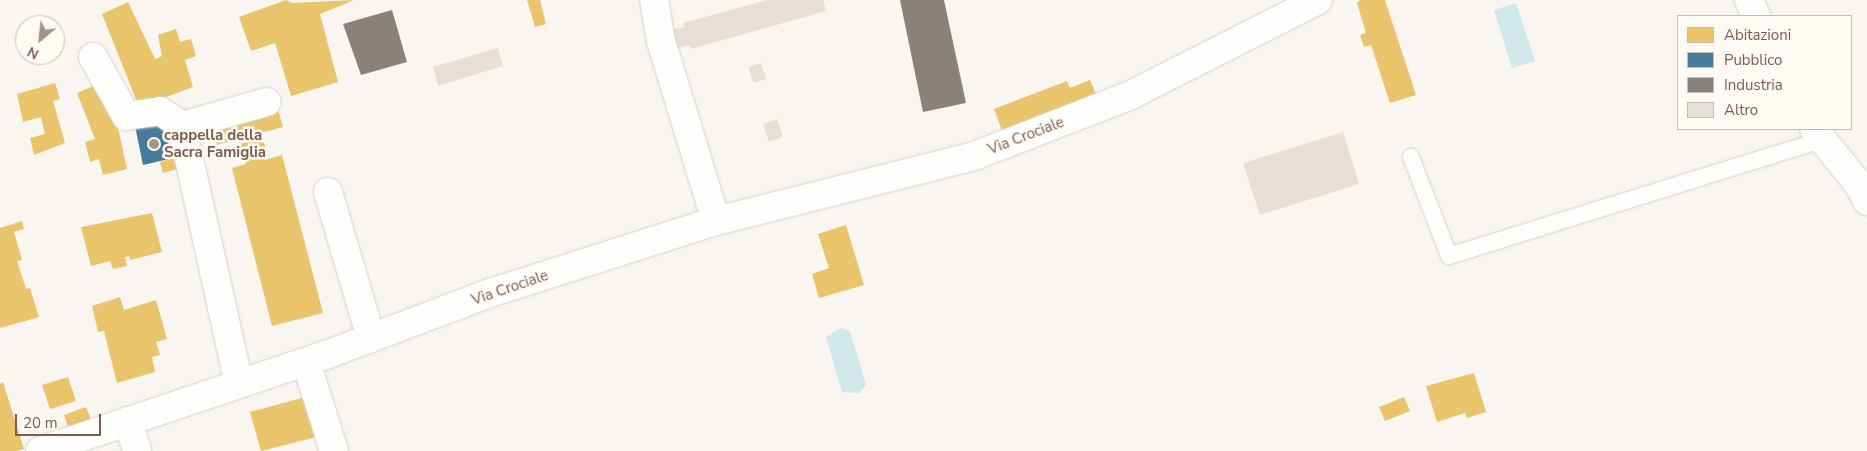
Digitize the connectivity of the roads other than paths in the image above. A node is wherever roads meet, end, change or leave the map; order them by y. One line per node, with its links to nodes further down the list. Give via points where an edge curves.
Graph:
1 (654, 0): 12 (street, via 661,41)
2 (1318, 0): 12 (street, Via Crociale, via 1129,96 974,156)
3 (1749, 0): 4 (street)
4 (1756, 15)
5 (92, 57): 7 (street, via 126,116 160,112)
6 (268, 102): 7 (street)
7 (182, 126): 15 (street)
8 (1818, 134): 9 (lane, via 1450,256); 10 (street)
9 (1411, 158)
10 (1864, 189)
11 (328, 192): 13 (street)
12 (716, 221): 13 (street, Via Crociale, via 490,293)
13 (371, 338): 14 (street, Via Crociale)
14 (306, 362): 15 (street, Via Crociale); 19 (street)
15 (240, 384): 16 (street, Via Crociale)
16 (128, 421): 17 (street, Via Crociale); 18 (street)
17 (40, 451)
18 (137, 451)
19 (334, 451)

